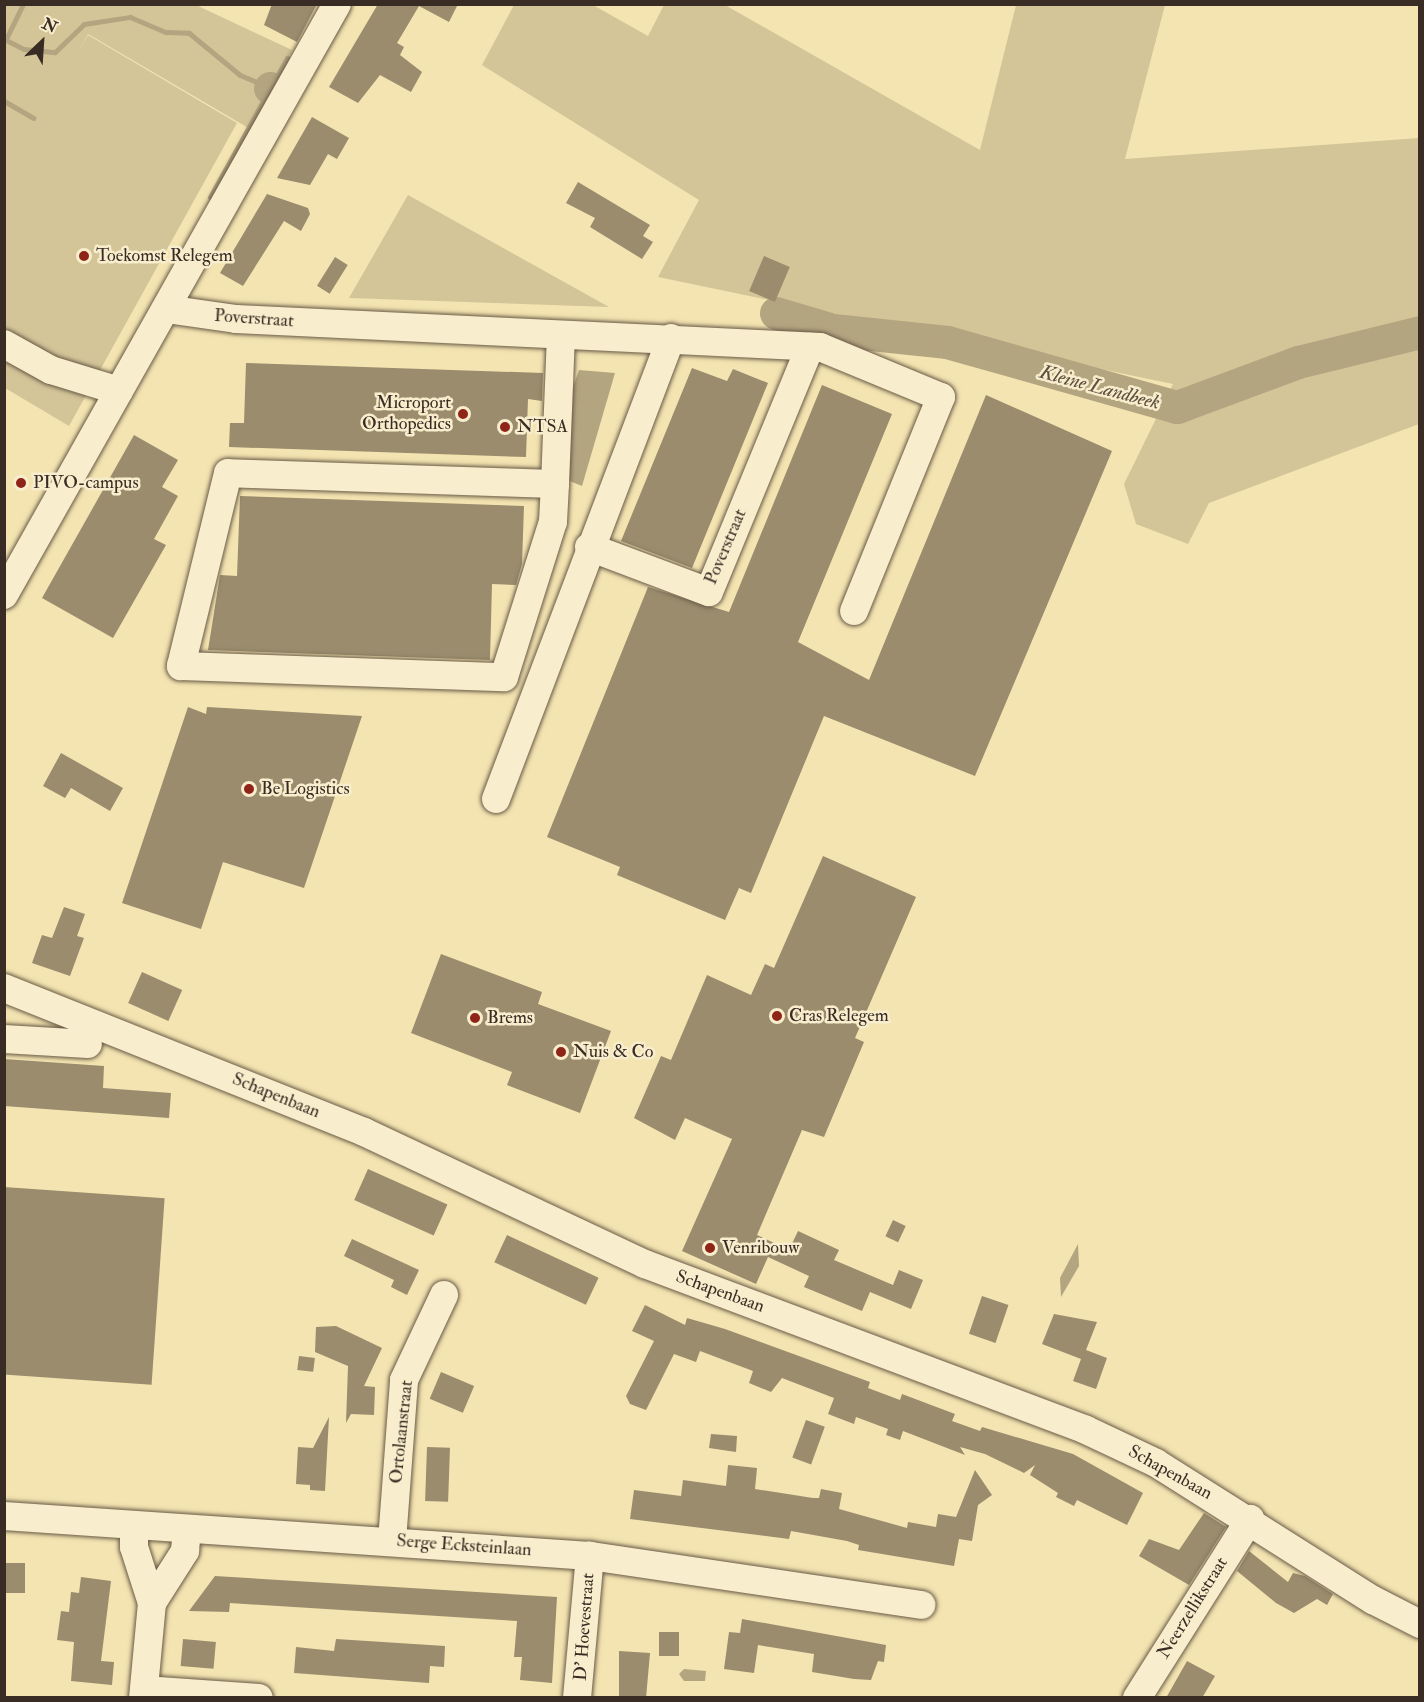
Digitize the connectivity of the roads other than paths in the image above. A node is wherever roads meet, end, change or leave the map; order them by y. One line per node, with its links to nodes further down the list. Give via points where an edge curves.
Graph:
1 (337, 4): 2 (street)
2 (166, 309): 3 (street, Poverstraat, via 236,319); 7 (street)
3 (561, 335): 4 (street, Poverstraat); 8 (street)
4 (670, 338): 6 (street, Poverstraat); 9 (street)
5 (4, 344): 7 (street, via 60,374)
6 (810, 347): 9 (street, Poverstraat, via 709,592); 11 (street, Poverstraat, via 941,398)
7 (119, 391): 10 (street)
8 (555, 484): 8 (street, via 228,473 181,666 504,676 553,522)
9 (589, 546): 12 (street)
10 (4, 596)
11 (855, 611)
12 (496, 799)
13 (4, 988): 18 (street, Schapenbaan, via 364,1132 645,1264 1086,1430 1156,1463)
14 (4, 1039): 15 (street)
15 (88, 1044)
16 (444, 1295): 21 (street, Ortolaanstraat, via 404,1380)
17 (4, 1516): 19 (street, Serge Ecksteinlaan)
18 (1250, 1519): 25 (street, Schapenbaan, via 1373,1600); 29 (street, Neerzellikstraat)
19 (134, 1525): 20 (street, Serge Ecksteinlaan); 23 (street, via 134,1547)
20 (187, 1529): 21 (street, Serge Ecksteinlaan); 23 (street, via 185,1551)
21 (392, 1541): 22 (street, Serge Ecksteinlaan)
22 (590, 1556): 24 (street, Serge Ecksteinlaan); 28 (street, D' Hoevestraat)
23 (152, 1603): 26 (street)
24 (921, 1605)
25 (1419, 1624)
26 (144, 1694): 27 (street)
27 (259, 1698)
28 (577, 1698)
29 (1137, 1698)

